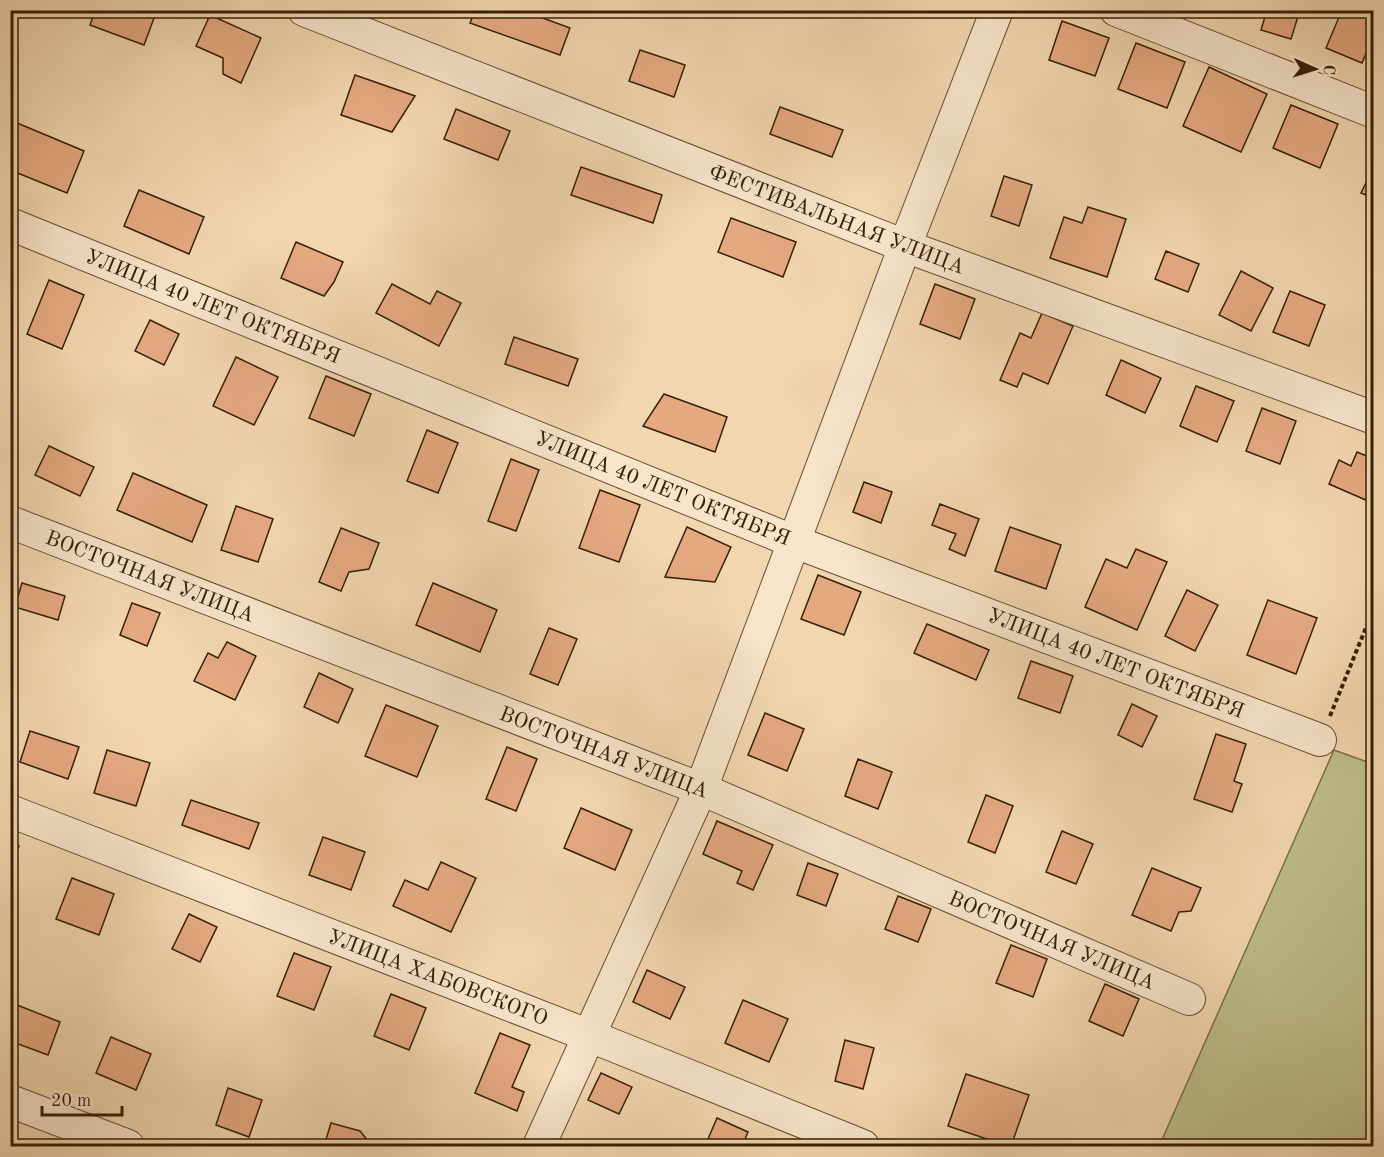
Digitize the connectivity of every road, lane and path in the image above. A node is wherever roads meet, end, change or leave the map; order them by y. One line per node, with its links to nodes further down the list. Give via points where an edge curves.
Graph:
1 (304, 10): 6 (street, ФЕСТИВАЛЬНАЯ УЛИЦА)
2 (997, 10): 6 (street)
3 (1116, 10): 4 (street)
4 (1374, 112)
5 (10, 224): 9 (street, УЛИЦА 40 ЛЕТ ОКТЯБРЯ)
6 (905, 246): 7 (street, ФЕСТИВАЛЬНАЯ УЛИЦА); 9 (street)
7 (1374, 418)
8 (10, 522): 12 (street, ВОСТОЧНАЯ УЛИЦА)
9 (795, 542): 11 (street, УЛИЦА 40 ЛЕТ ОКТЯБРЯ); 12 (street)
10 (1374, 608): 11 (path)
11 (1320, 740)
12 (701, 789): 14 (street, ВОСТОЧНАЯ УЛИЦА); 15 (street)
13 (10, 811): 15 (street, УЛИЦА ХАБОВСКОГО)
14 (1189, 999)
15 (590, 1036): 18 (street); 19 (street, УЛИЦА ХАБОВСКОГО)
16 (10, 1101): 17 (street)
17 (128, 1146)
18 (539, 1146)
19 (863, 1146)

